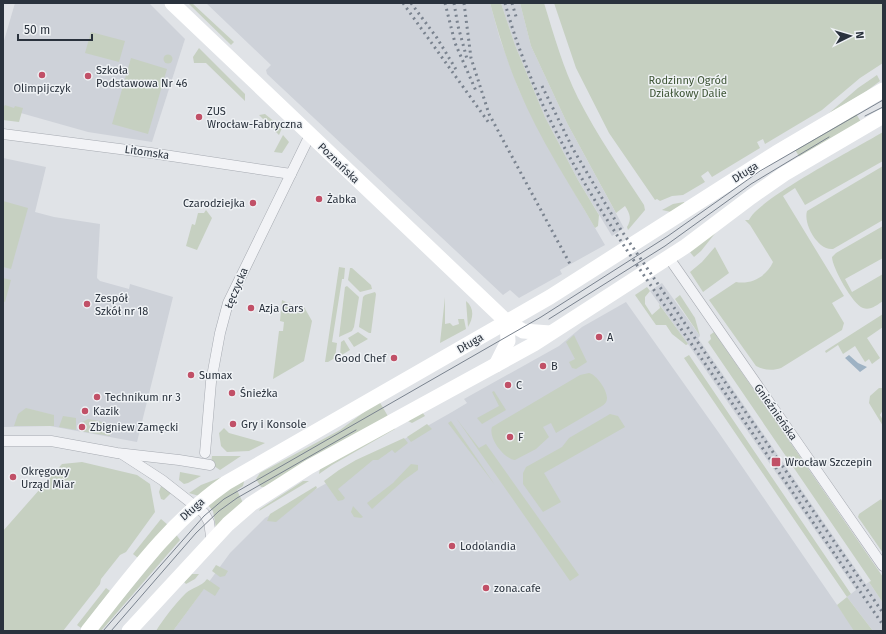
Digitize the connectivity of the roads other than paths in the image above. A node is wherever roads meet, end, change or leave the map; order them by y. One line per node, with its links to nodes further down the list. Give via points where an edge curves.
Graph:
1 (172, 3): 5 (street, Poznańska)
2 (883, 90): 8 (street, Długa, via 781,150)
3 (883, 116): 7 (street, Długa, via 768,184)
4 (3, 134): 6 (street, Litomska)
5 (310, 135): 6 (street, Łęczycka); 8 (street, Poznańska)
6 (291, 174): 12 (street, Łęczycka, via 228,303 211,382)
7 (669, 258): 9 (street, Długa); 17 (street, Gnieźnieńska)
8 (507, 322): 9 (street, Poznańska, via 523,331); 10 (street, via 508,341); 15 (street, Długa, via 226,483)
9 (550, 334): 10 (street, Długa)
10 (496, 365): 16 (street, Długa, via 309,467 251,504)
11 (3, 441): 13 (street, via 51,441)
12 (205, 453)
13 (122, 454): 14 (street); 15 (street)
14 (210, 465)
15 (196, 506): 16 (street, via 209,522); 18 (street, Długa, via 159,543)
16 (212, 543): 19 (street, Długa)
17 (883, 566)
18 (88, 631)
19 (129, 631)

